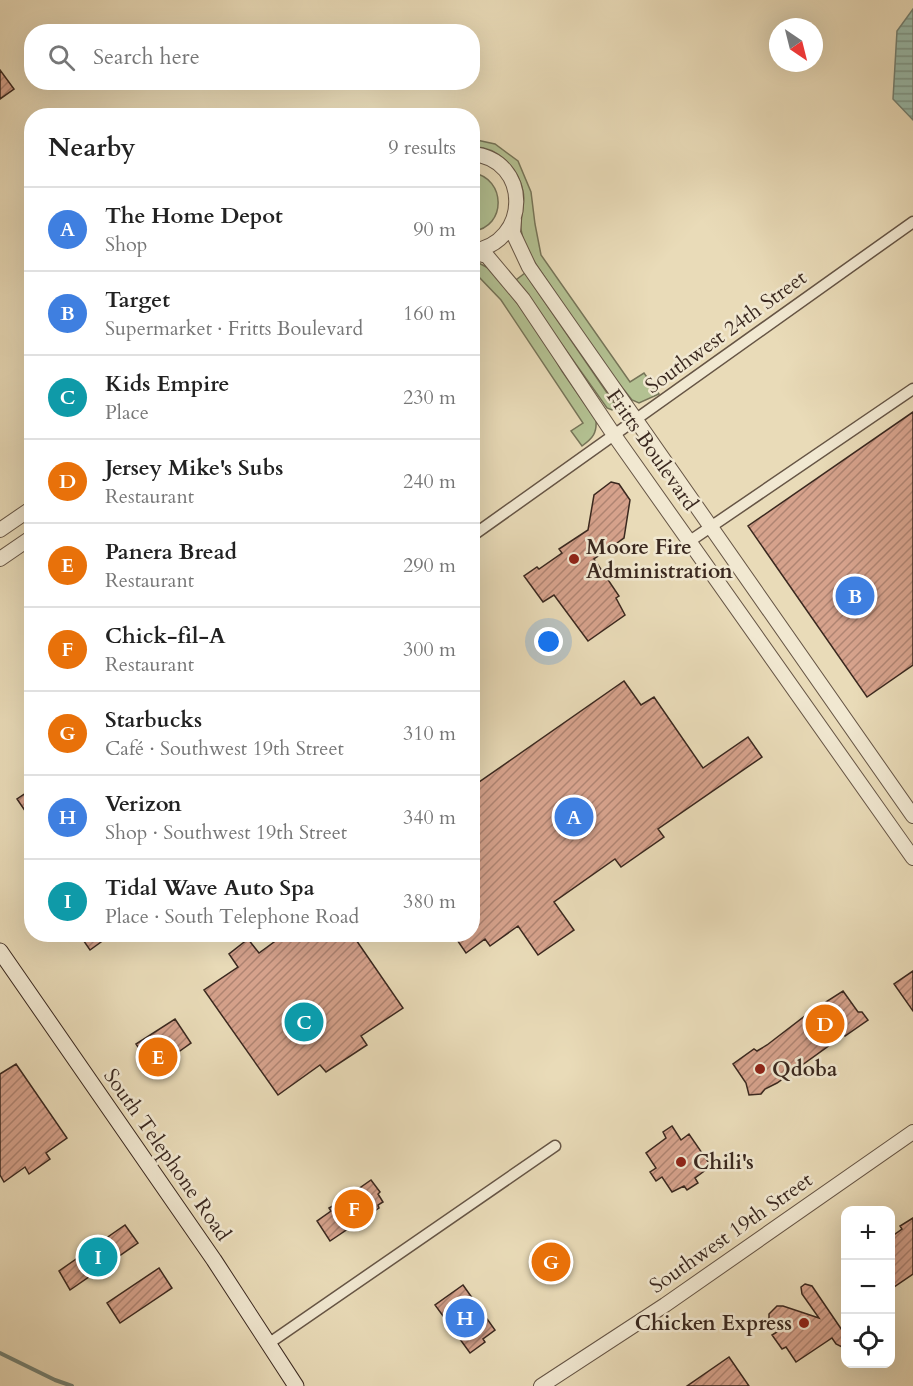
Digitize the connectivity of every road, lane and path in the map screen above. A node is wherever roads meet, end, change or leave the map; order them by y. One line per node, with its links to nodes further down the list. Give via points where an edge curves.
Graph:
1 (480, 154): 2 (street, Fritts Boulevard, via 495,161 515,188)
2 (514, 220): 4 (street, via 505,235); 7 (street, Fritts Boulevard, via 513,233 529,267)
3 (913, 222): 7 (street, Southwest 24th Street)
4 (480, 249)
5 (480, 254): 8 (street, Fritts Boulevard, via 487,256 523,299)
6 (913, 389): 10 (street)
7 (635, 420): 8 (street, Southwest 24th Street); 10 (street, Fritts Boulevard)
8 (614, 435): 12 (street, Southwest 24th Street); 13 (street, Fritts Boulevard)
9 (24, 514): 11 (street)
10 (711, 528): 13 (street); 16 (street, Fritts Boulevard)
11 (0, 530)
12 (480, 531)
13 (690, 541): 17 (street, Fritts Boulevard)
14 (24, 542): 15 (street)
15 (0, 559)
16 (913, 816)
17 (913, 858)
18 (0, 951): 21 (main road, South Telephone Road)
19 (913, 1132): 23 (street, Southwest 19th Street, via 671,1301)
20 (555, 1146): 21 (street)
21 (268, 1344): 22 (main road, South Telephone Road)
22 (296, 1386)
23 (541, 1386)

